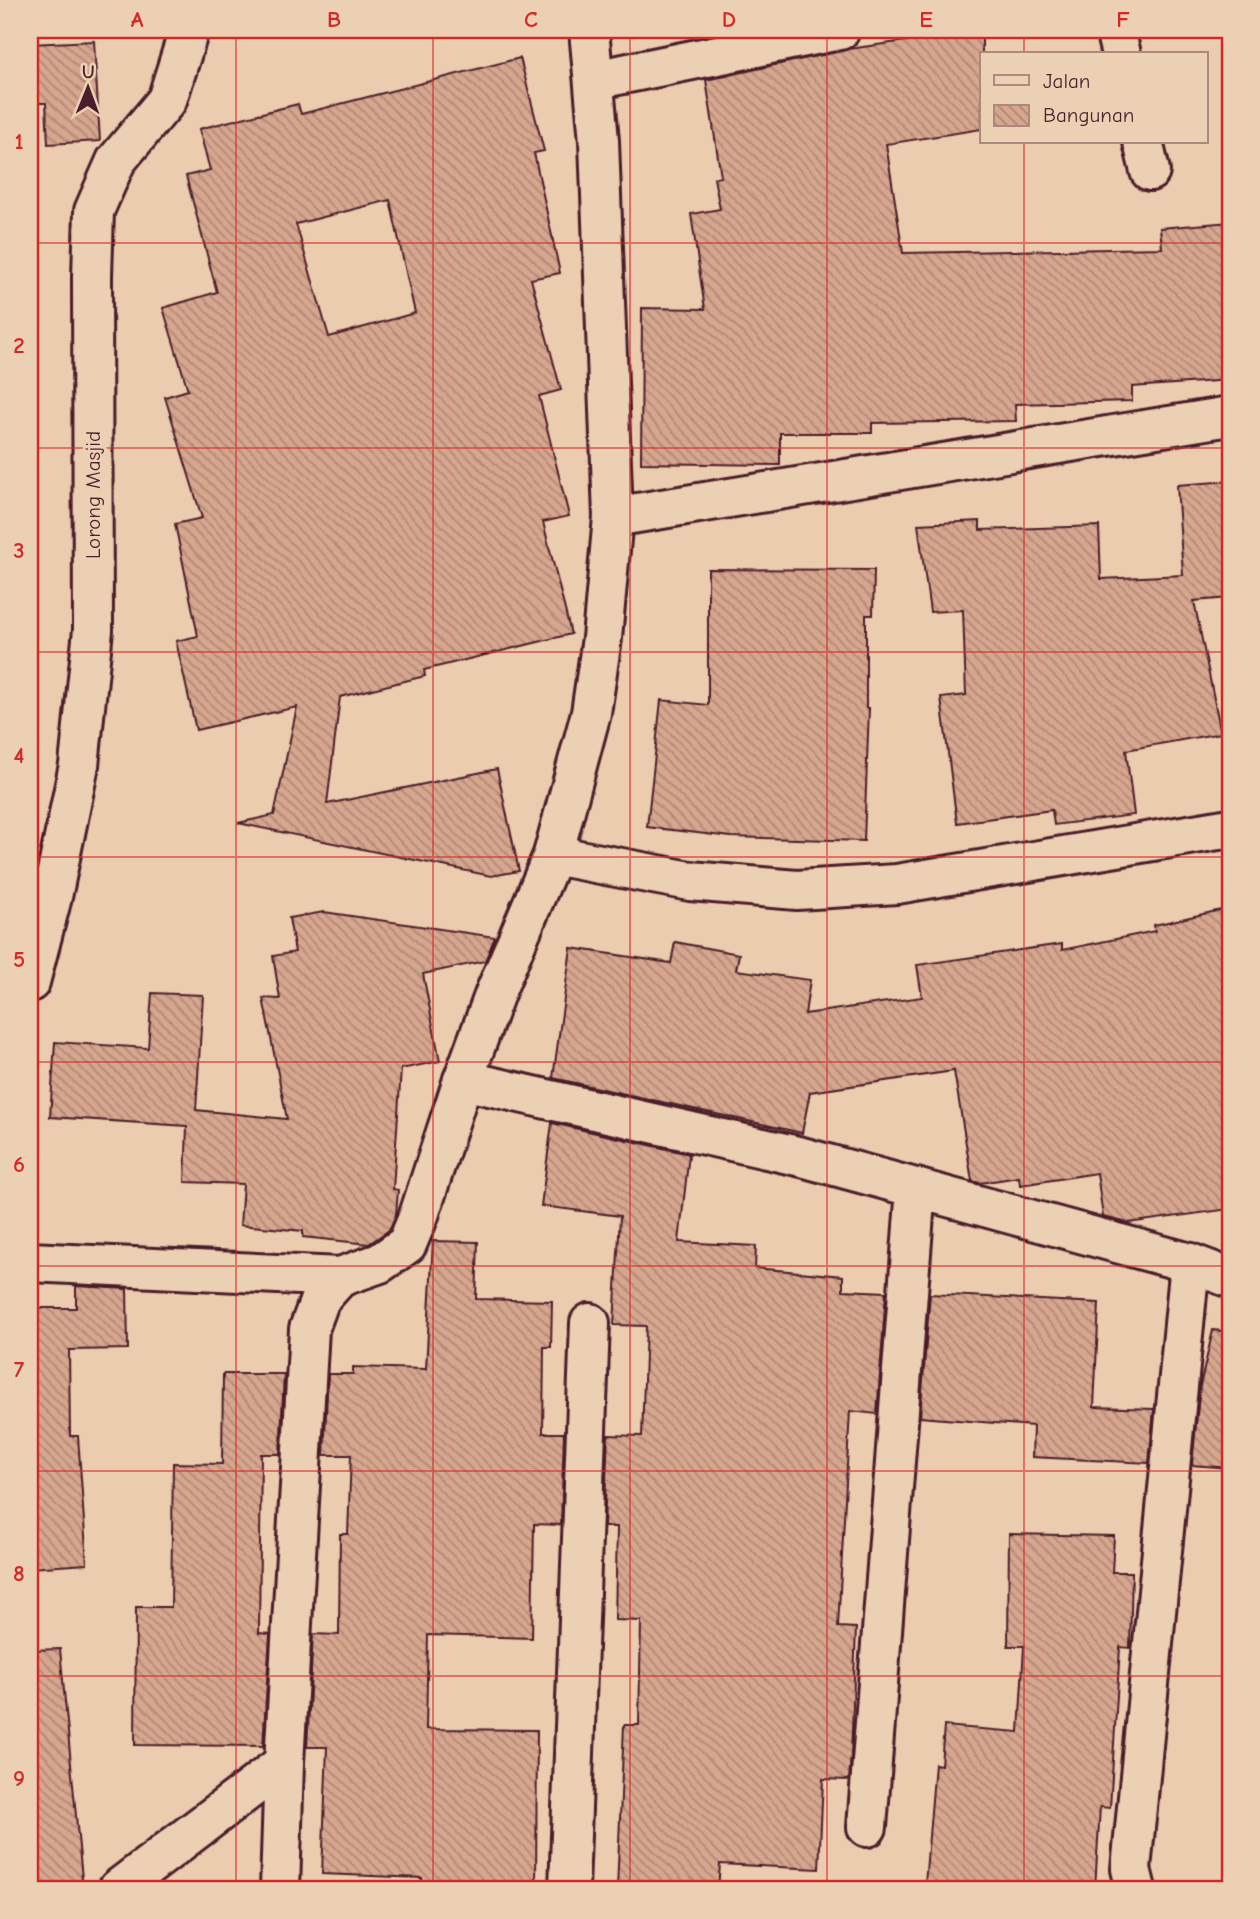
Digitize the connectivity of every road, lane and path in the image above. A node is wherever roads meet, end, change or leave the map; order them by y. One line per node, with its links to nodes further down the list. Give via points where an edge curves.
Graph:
1 (189, 30): 11 (street, Lorong Masjid, via 167,100 116,161 94,211 93,630 79,765)
2 (589, 30): 6 (street)
3 (840, 30): 6 (street)
4 (1115, 30): 5 (street)
5 (1120, 52)
6 (594, 80): 8 (street)
7 (1230, 415): 8 (street)
8 (613, 517): 10 (street, via 591,713)
9 (1230, 828): 10 (street, via 897,884 797,890 690,881)
10 (553, 855): 12 (street)
11 (30, 982)
12 (463, 1080): 13 (street, via 802,1157); 16 (street, via 407,1244 380,1263)
13 (916, 1188): 15 (street); 20 (street)
14 (30, 1262): 16 (street)
15 (1190, 1263): 17 (street); 24 (street, via 1131,1869)
16 (340, 1277): 19 (street, via 320,1299 309,1329)
17 (1230, 1278)
18 (590, 1323): 23 (street)
19 (284, 1763): 21 (street); 22 (street)
20 (867, 1827)
21 (118, 1889)
22 (280, 1889)
23 (569, 1889)
24 (1136, 1889)

